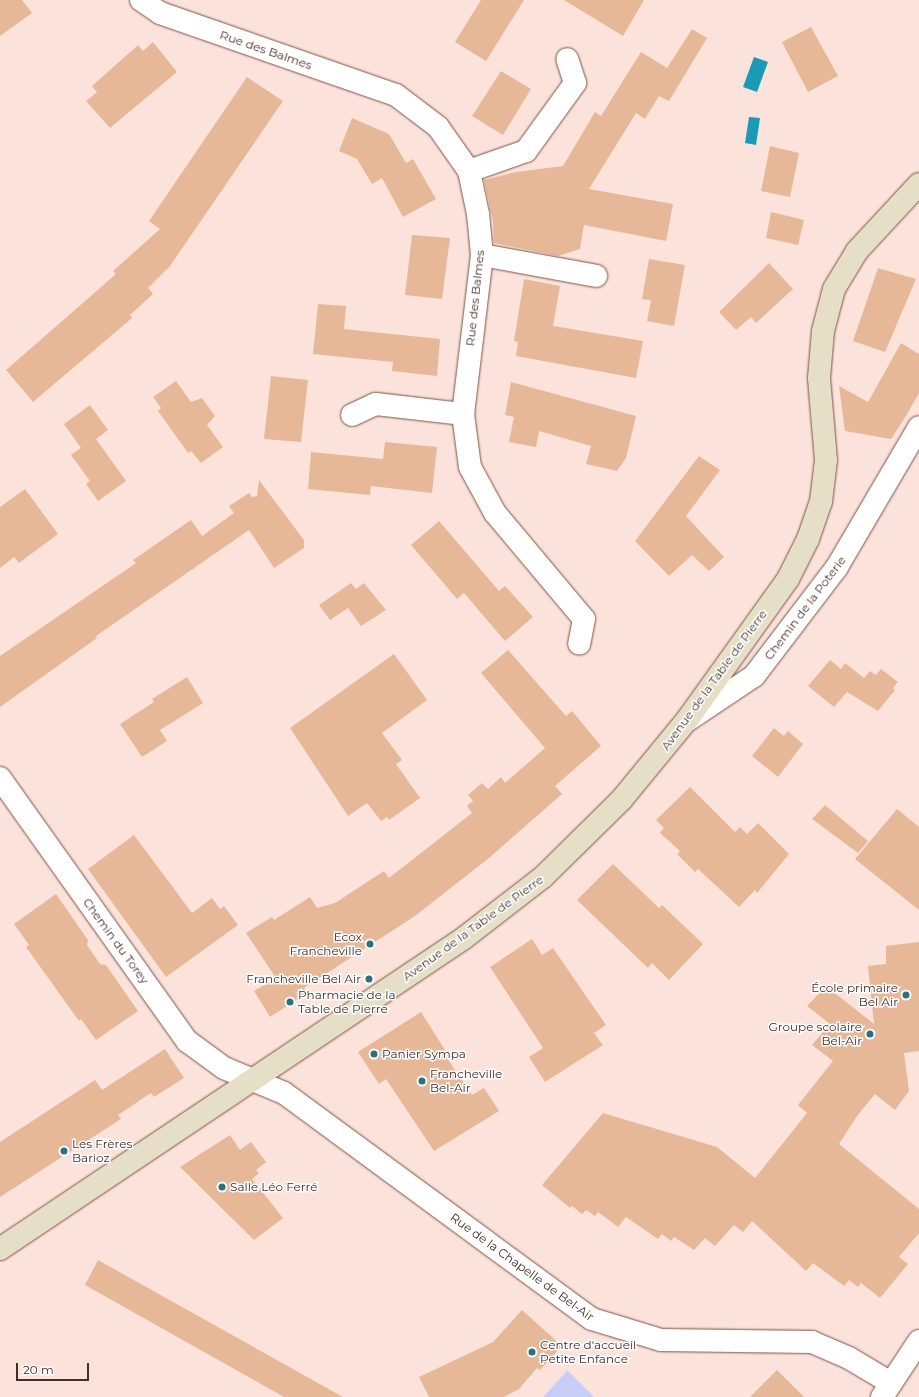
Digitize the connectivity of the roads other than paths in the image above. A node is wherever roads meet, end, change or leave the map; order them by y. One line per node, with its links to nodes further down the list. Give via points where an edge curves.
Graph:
1 (141, 0): 3 (street, Rue des Balmes, via 160,13 396,95 438,127)
2 (567, 59): 3 (street, via 575,83 526,151)
3 (469, 171): 5 (street, Rue des Balmes, via 478,214)
4 (919, 184): 11 (main road, Avenue de la Table de Pierre, via 857,251 834,289 823,331 819,378 826,460 821,502 808,539 788,579)
5 (482, 255): 6 (street); 7 (street, Rue des Balmes)
6 (596, 276)
7 (463, 414): 8 (street, via 376,404); 10 (street, Rue des Balmes, via 470,467 495,512 584,619)
8 (352, 415)
9 (919, 427): 11 (street, Chemin de la Poterie, via 837,567 754,676)
10 (579, 644)
11 (687, 720): 13 (main road, Avenue de la Table de Pierre, via 622,799 544,877 464,938)
12 (1, 781): 13 (street, Chemin du Torey, via 187,1041 224,1068)
13 (253, 1081): 14 (main road, Avenue de la Table de Pierre); 16 (street, Rue de la Chapelle de Bel-Air, via 284,1093 592,1319 661,1340 812,1342 849,1358)
14 (0, 1249)
15 (919, 1341): 16 (street)
16 (887, 1390)

